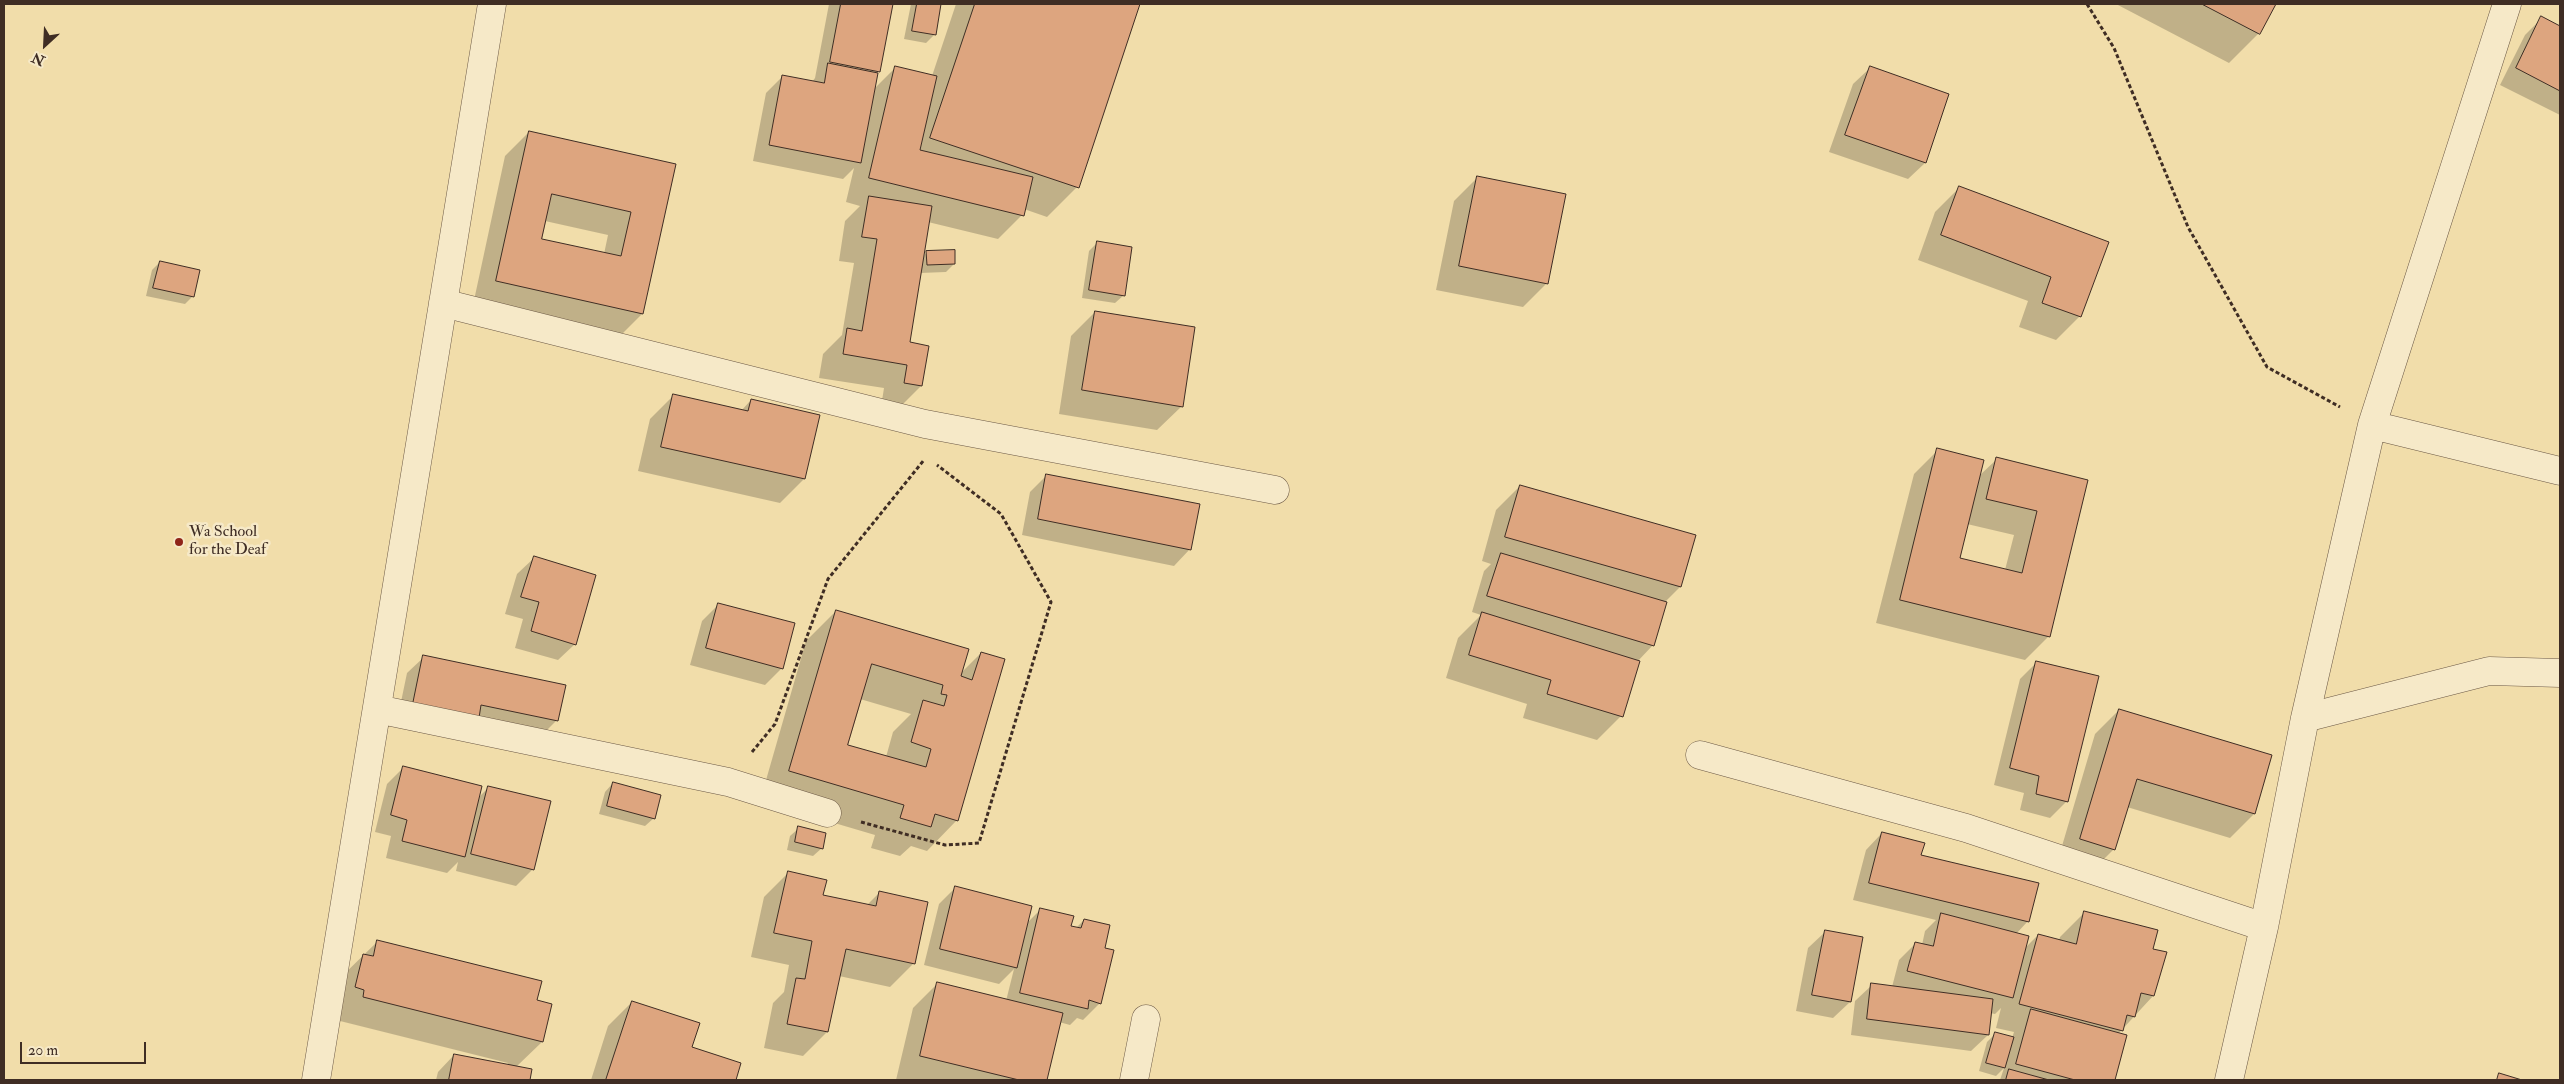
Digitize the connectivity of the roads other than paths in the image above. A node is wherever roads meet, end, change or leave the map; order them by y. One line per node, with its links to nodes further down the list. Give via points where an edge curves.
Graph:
1 (492, 4): 3 (street)
2 (2507, 4): 4 (street)
3 (443, 303): 6 (street, via 925,424); 8 (street)
4 (2372, 425): 5 (street); 9 (street)
5 (2560, 471)
6 (1275, 490)
7 (2560, 673): 9 (street, via 2489,671)
8 (377, 709): 11 (street, via 728,782); 14 (street)
9 (2305, 718): 12 (street)
10 (1700, 755): 12 (street, via 1966,828)
11 (827, 813)
12 (2264, 927): 16 (street)
13 (1146, 1019): 15 (street)
14 (316, 1080)
15 (1134, 1080)
16 (2229, 1080)

